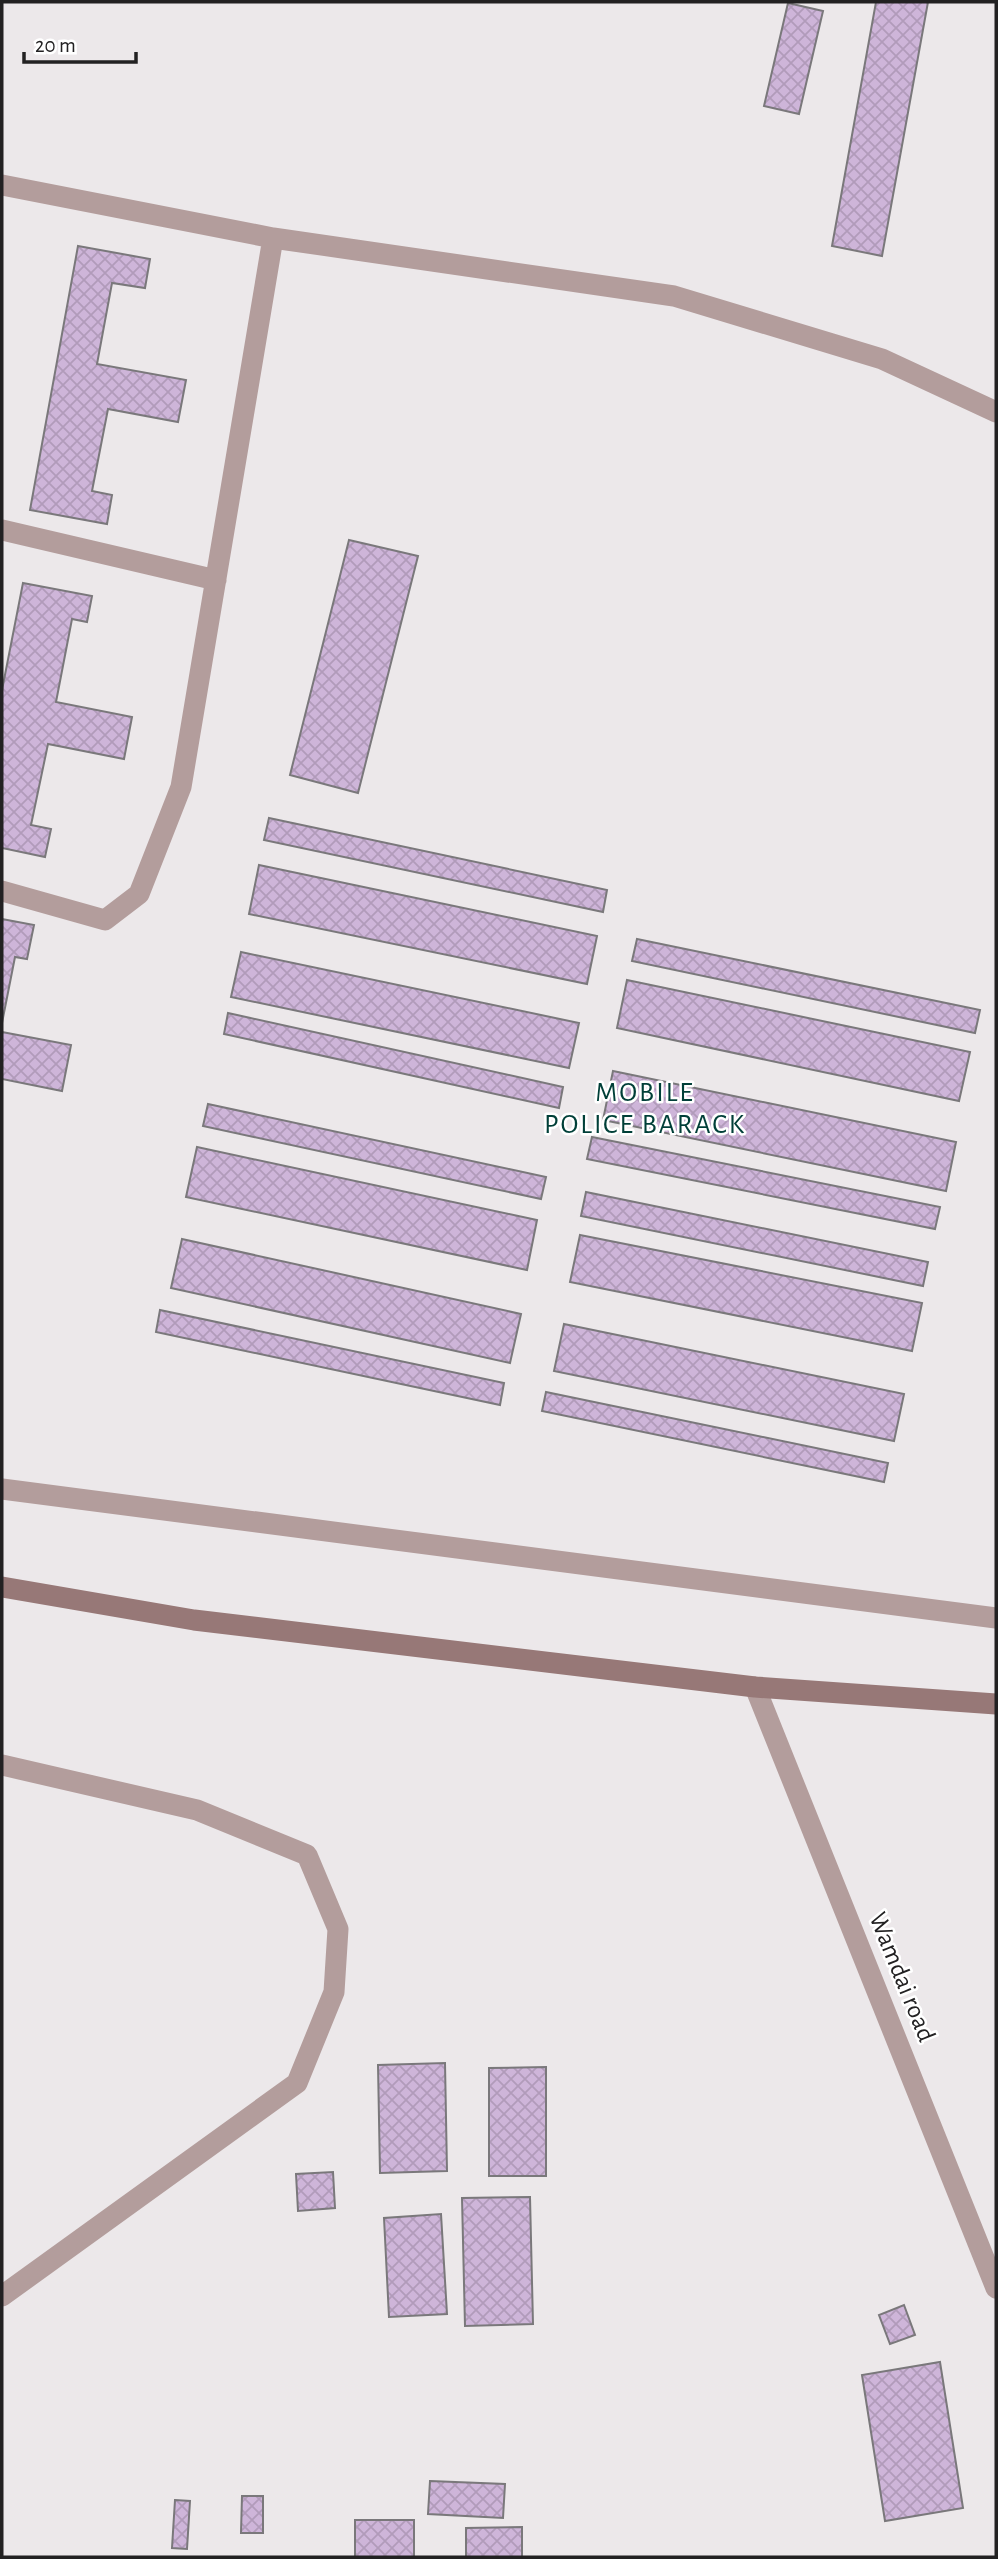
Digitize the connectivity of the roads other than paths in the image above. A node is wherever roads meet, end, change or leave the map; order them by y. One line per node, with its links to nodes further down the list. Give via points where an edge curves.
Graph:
1 (2, 185): 2 (street)
2 (273, 237): 3 (street, via 674,296 882,359); 5 (street)
3 (996, 412)
4 (2, 530): 5 (street)
5 (216, 580): 6 (street, via 181,787 139,894 105,920)
6 (2, 891)
7 (2, 1489): 9 (street)
8 (2, 1587): 10 (street, via 194,1620)
9 (996, 1618)
10 (755, 1687): 11 (street); 13 (street, Wamdai road)
11 (996, 1704)
12 (2, 1765): 14 (street, via 197,1810 307,1855 338,1929 334,1992 297,2082)
13 (996, 2288)
14 (2, 2296)

